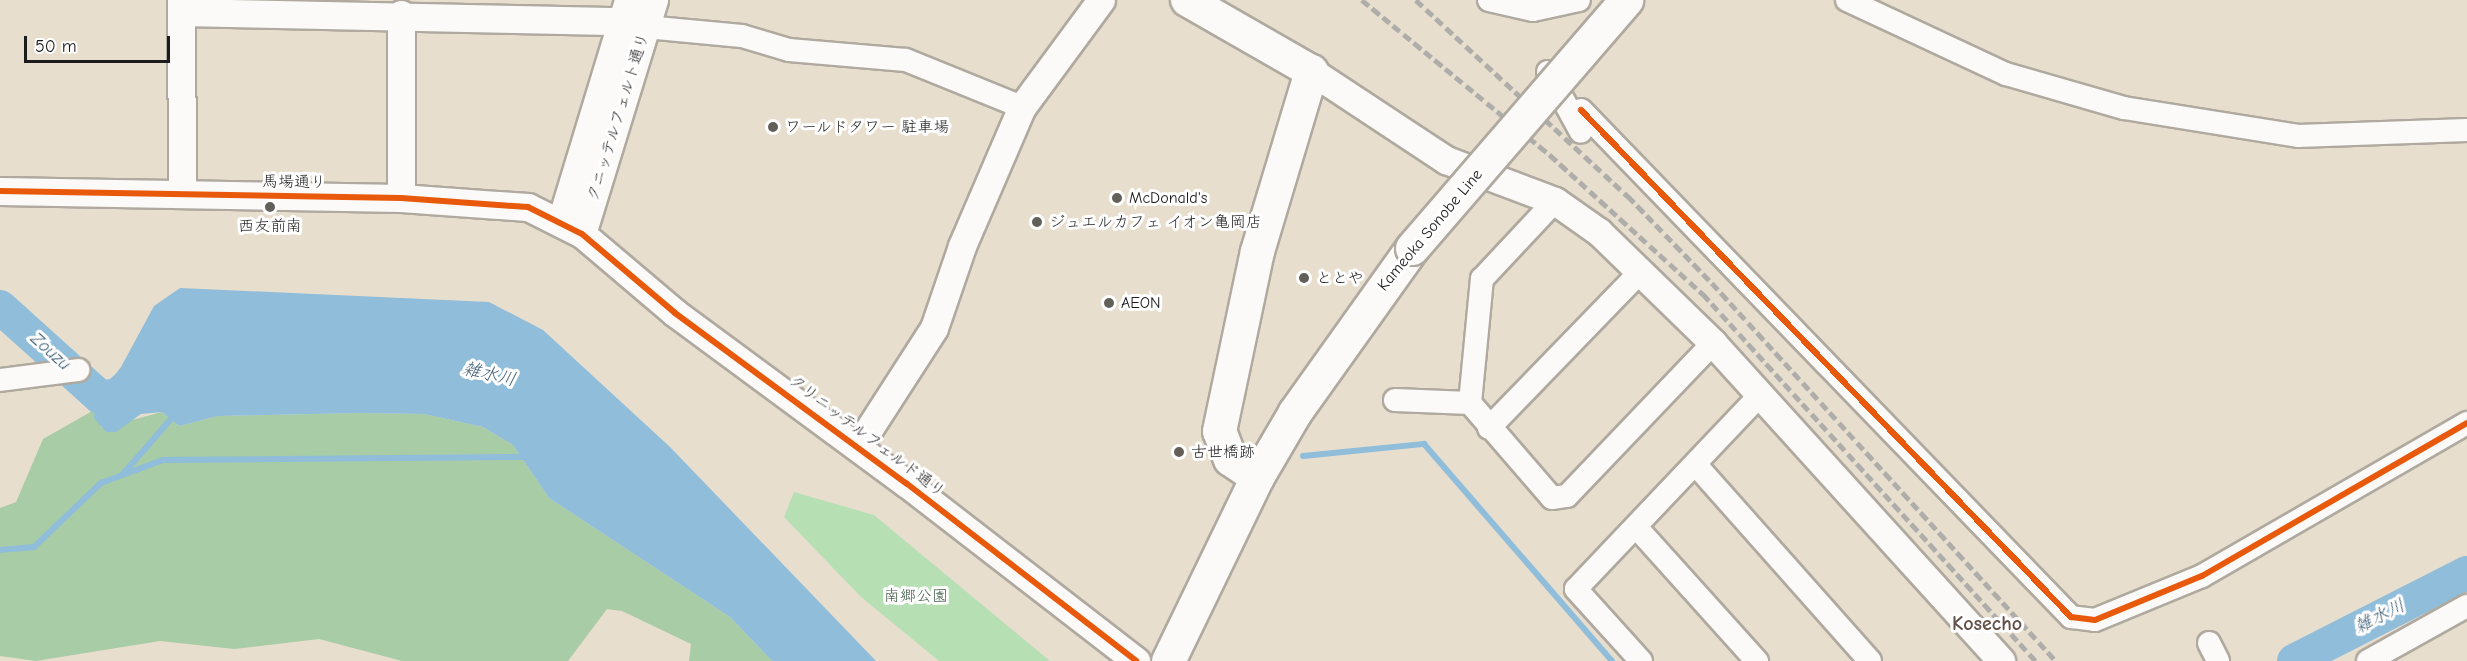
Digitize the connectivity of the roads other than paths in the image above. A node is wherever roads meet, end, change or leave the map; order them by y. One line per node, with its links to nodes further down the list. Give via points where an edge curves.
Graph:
1 (654, 0): 11 (street, クニッテルフェルト通り)
2 (1101, 0): 13 (street)
3 (1186, 0): 12 (main road)
4 (1488, 0): 5 (street, via 1533,10)
5 (1580, 0)
6 (1605, 0): 16 (street, via 1547,70 1571,122 1594,147)
7 (1626, 0): 33 (main road, Kameoka Sonobe Line, bridge, via 1412,248 1344,338)
8 (1847, 0): 15 (street, via 2006,74 2124,108 2298,136)
9 (181, 6): 10 (street); 18 (street)
10 (401, 14): 11 (street); 19 (street)
11 (632, 16): 13 (street, via 742,36 789,50 906,60); 21 (street, クニッテルフェルト通り)
12 (1311, 72): 20 (street, via 1446,160); 33 (main road, via 1257,251 1219,431 1230,459)
13 (1022, 107): 31 (street, via 962,246 934,328)
14 (1581, 110): 16 (street)
15 (2467, 130)
16 (1609, 145): 29 (street, via 2071,617 2096,621 2202,576)
17 (0, 191): 18 (street, 馬場通り)
18 (182, 194): 19 (street, 馬場通り)
19 (401, 198): 21 (street, 馬場通り, via 528,207)
20 (1555, 201): 22 (street, via 1599,232); 28 (street, via 1482,279)
21 (571, 227): 31 (street, クリニッテルフェルド通り, via 675,313)
22 (1640, 272): 23 (street); 30 (street)
23 (1713, 343): 26 (street); 30 (street, via 1567,496 1552,498)
24 (78, 370): 25 (street)
25 (0, 380)
26 (1759, 396): 32 (street); 41 (street)
27 (1395, 400): 28 (street)
28 (1470, 404): 30 (street)
29 (2467, 423)
30 (1489, 428)
31 (858, 446): 36 (street, クリニッテルフェルド通り)
32 (1696, 465): 34 (street); 40 (street)
33 (1257, 477): 37 (main road, Kameoka Sonobe Line)
34 (1638, 529): 38 (street, via 1576,589); 39 (street)
35 (2467, 606): 42 (street)
36 (1136, 661)
37 (1167, 661)
38 (1641, 661)
39 (1757, 661)
40 (1870, 661)
41 (2001, 661)
42 (2368, 661)

